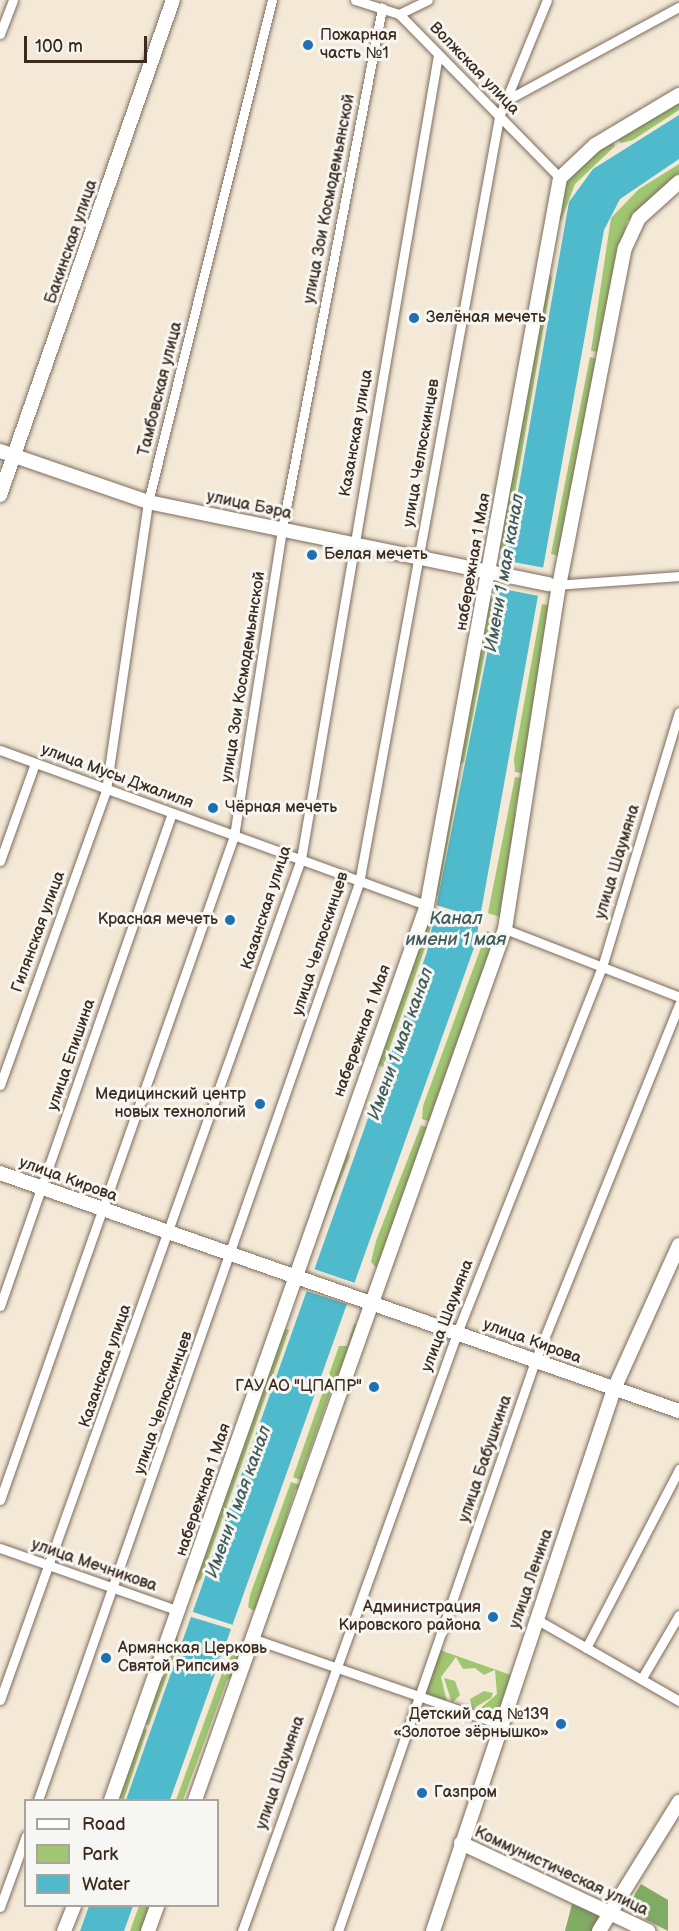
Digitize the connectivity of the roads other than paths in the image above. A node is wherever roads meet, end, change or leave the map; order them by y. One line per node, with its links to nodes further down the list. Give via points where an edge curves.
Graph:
1 (13, 0): 10 (street)
2 (173, 0): 18 (main road, Бакинская улица)
3 (272, 0): 20 (street, Тамбовская улица)
4 (355, 0): 8 (street, Волжская улица)
5 (429, 0): 9 (street)
6 (548, 0): 13 (street, улица Челюскинцев)
7 (679, 7): 13 (street)
8 (382, 8): 9 (street, Волжская улица); 21 (street, улица Зои Космодемьянской)
9 (399, 14): 11 (street, Волжская улица)
10 (0, 34)
11 (438, 55): 14 (street, Волжская улица); 22 (street, Казанская улица)
12 (679, 95): 15 (main road, via 595,145)
13 (505, 101): 14 (street, улица Челюскинцев)
14 (499, 117): 15 (street, Волжская улица); 23 (street, улица Челюскинцев)
15 (560, 178): 24 (main road, набережная 1 Мая)
16 (679, 182): 26 (main road, via 639,218 625,248)
17 (0, 452): 18 (main road, улица Бэра)
18 (15, 455): 19 (main road, Бакинская улица); 20 (main road, улица Бэра)
19 (0, 495)
20 (148, 502): 21 (main road, улица Бэра); 30 (street, Тамбовская улица)
21 (282, 529): 22 (main road, улица Бэра); 32 (street, улица Зои Космодемьянской)
22 (353, 545): 23 (main road, улица Бэра); 33 (street, Казанская улица)
23 (418, 558): 24 (main road, улица Бэра); 35 (street, улица Челюскинцев)
24 (493, 573): 26 (main road, улица Бэра); 36 (main road, набережная 1 Мая)
25 (679, 576): 26 (street)
26 (554, 585): 37 (main road)
27 (679, 712): 38 (street, улица Шаумяна)
28 (0, 750): 29 (street, улица Мусы Джалиля)
29 (35, 763): 30 (street, улица Мусы Джалиля); 34 (street)
30 (106, 790): 31 (street, улица Мусы Джалиля); 41 (street, Гилянская улица)
31 (172, 813): 32 (street, улица Мусы Джалиля); 43 (street, улица Епишина)
32 (234, 836): 33 (street, улица Мусы Джалиля); 44 (street, улица Зои Космодемьянской)
33 (301, 859): 35 (street, улица Мусы Джалиля); 45 (street, Казанская улица)
34 (0, 861)
35 (358, 883): 36 (street, улица Мусы Джалиля); 47 (street, улица Челюскинцев)
36 (427, 905): 48 (main road, набережная 1 Мая)
37 (506, 929): 38 (street); 49 (main road)
38 (602, 967): 39 (street); 51 (street, улица Шаумяна)
39 (679, 997)
40 (679, 1004): 52 (street, улица Бабушкина)
41 (0, 1085)
42 (0, 1173): 43 (main road, улица Кирова)
43 (42, 1188): 44 (main road, улица Кирова); 50 (street, улица Епишина)
44 (102, 1209): 45 (main road, улица Кирова); 56 (street, улица Зои Космодемьянской)
45 (168, 1234): 47 (main road, улица Кирова); 58 (street, Казанская улица)
46 (679, 1245): 53 (main road, улица Ленина)
47 (233, 1253): 48 (main road, улица Кирова); 59 (street, улица Челюскинцев)
48 (300, 1277): 49 (main road, улица Кирова); 60 (main road, набережная 1 Мая)
49 (374, 1303): 51 (main road, улица Кирова); 63 (main road)
50 (0, 1306)
51 (457, 1333): 52 (main road, улица Кирова); 65 (street, улица Шаумяна)
52 (535, 1361): 53 (main road, улица Кирова); 67 (street, улица Бабушкина)
53 (614, 1389): 54 (main road, улица Кирова); 62 (main road, улица Ленина)
54 (679, 1411)
55 (679, 1469): 64 (street)
56 (0, 1500)
57 (0, 1548): 58 (street, улица Мечникова)
58 (50, 1569): 59 (street, улица Мечникова); 68 (street, Казанская улица)
59 (114, 1591): 60 (street, улица Мечникова); 71 (street, улица Челюскинцев)
60 (179, 1611): 72 (main road, набережная 1 Мая)
61 (679, 1615): 66 (street)
62 (536, 1618): 64 (street); 76 (main road, улица Ленина)
63 (254, 1639): 65 (street); 73 (main road)
64 (586, 1648): 66 (street)
65 (334, 1666): 67 (street); 83 (street, улица Шаумяна)
66 (642, 1678): 69 (street)
67 (421, 1697): 70 (street); 84 (street, улица Бабушкина)
68 (0, 1700)
69 (679, 1701)
70 (496, 1723)
71 (38, 1799)
72 (111, 1799)
73 (195, 1799)
74 (679, 1803): 80 (main road)
75 (24, 1841): 77 (street)
76 (460, 1843): 80 (main road, Коммунистическая улица); 85 (main road, улица Ленина)
77 (0, 1907)
78 (73, 1907): 81 (main road)
79 (156, 1907): 82 (main road)
80 (612, 1911): 86 (main road); 87 (main road, Коммунистическая улица)
81 (64, 1931)
82 (147, 1931)
83 (242, 1931)
84 (338, 1931)
85 (433, 1931)
86 (599, 1931)
87 (648, 1931)

